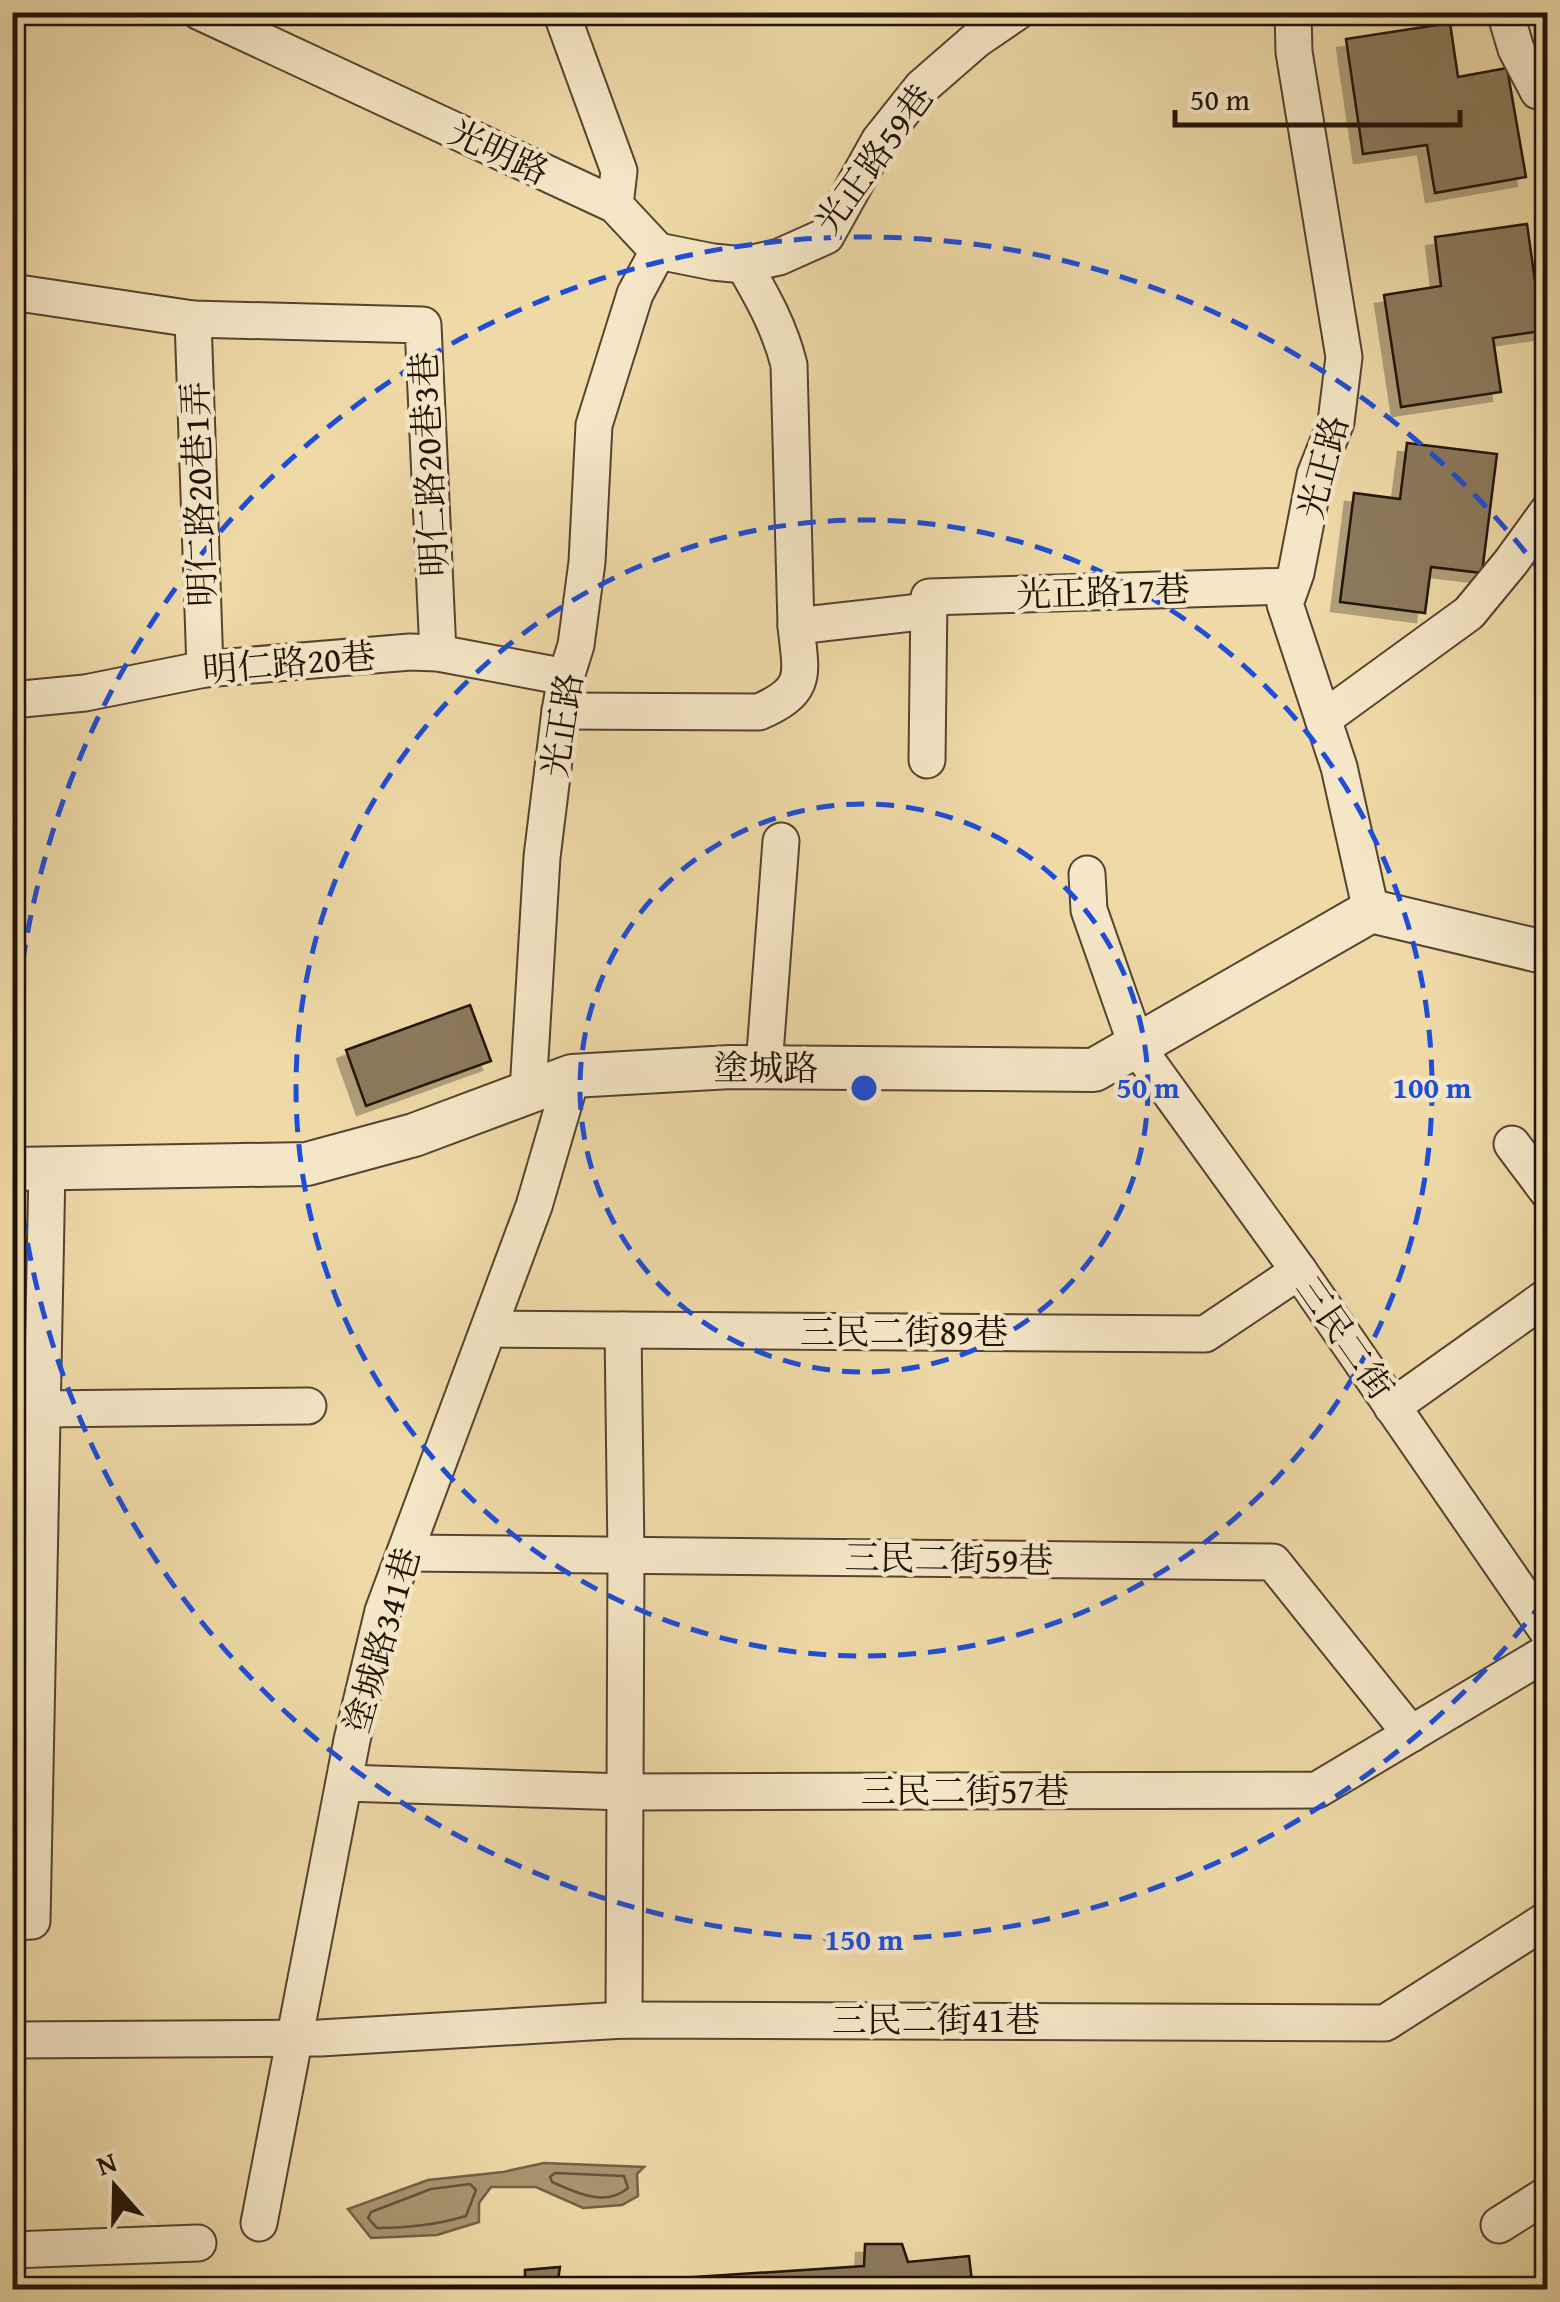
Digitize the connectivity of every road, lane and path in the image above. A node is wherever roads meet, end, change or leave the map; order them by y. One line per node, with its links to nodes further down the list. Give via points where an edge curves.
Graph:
1 (200, 12): 7 (street, 光明路)
2 (560, 12): 7 (street, via 619,171)
3 (1017, 12): 9 (street, 光正路59巷, via 922,87 879,141 826,236)
4 (1292, 12): 13 (street, 光正路, via 1344,358 1336,422)
5 (1504, 12): 6 (street, via 1538,91)
6 (1548, 92)
7 (615, 206): 8 (street)
8 (658, 251): 9 (street, 光正路59巷); 18 (street, 光正路, via 634,294 594,425 587,562)
9 (744, 265): 15 (street, via 769,308 789,365)
10 (12, 292): 11 (street)
11 (193, 319): 16 (street, 明仁路20巷3巷, via 422,326); 17 (street, 明仁路20巷1弄)
12 (1548, 512): 20 (street, via 1469,613)
13 (1291, 586): 14 (street, 光正路17巷, via 929,597); 20 (street, 光正路, via 1286,617)
14 (929, 612): 15 (street, 光正路17巷); 21 (street)
15 (796, 626): 18 (street, via 795,688 759,712)
16 (438, 653): 17 (street, 明仁路20巷); 18 (street, 明仁路20巷)
17 (205, 669): 19 (street, 明仁路20巷)
18 (563, 694): 29 (street, 光正路, via 542,857)
19 (12, 700)
20 (1323, 719): 24 (street, 光正路)
21 (926, 760)
22 (781, 840): 27 (street)
23 (1087, 874): 26 (street, 三民二街, via 1073,904)
24 (1371, 911): 25 (street); 26 (street, 塗城路)
25 (1548, 953)
26 (1137, 1048): 27 (street, 塗城路, via 1094,1070); 33 (street, 三民二街)
27 (764, 1067): 28 (street, 塗城路)
28 (572, 1076): 29 (street, 塗城路); 35 (street, 塗城路341巷)
29 (528, 1092): 31 (street, 塗城路, via 414,1135 307,1164)
30 (1512, 1144): 32 (street)
31 (30, 1169): 39 (street)
32 (1548, 1192)
33 (1298, 1271): 36 (street, 三民二街89巷, via 1206,1334); 38 (street, 三民二街)
34 (1548, 1296): 38 (street)
35 (489, 1329): 36 (street, 三民二街89巷); 40 (street, 塗城路341巷)
36 (623, 1330): 41 (street)
37 (308, 1406): 39 (street)
38 (1392, 1407): 42 (street, 三民二街)
39 (42, 1409): 48 (street, via 32,1921)
40 (405, 1553): 41 (street, 三民二街59巷); 45 (street, 塗城路341巷, via 382,1611)
41 (626, 1555): 44 (street, 三民二街59巷, via 1273,1562); 46 (street)
42 (1548, 1632)
43 (1548, 1652): 44 (street, 三民二街57巷)
44 (1411, 1734): 46 (street, 三民二街57巷, via 1318,1790)
45 (344, 1783): 46 (street, 三民二街57巷); 50 (street, 塗城路341巷)
46 (625, 1792): 49 (street)
47 (1548, 1919): 49 (street, 三民二街41巷, via 1385,2023)
48 (12, 1922)
49 (624, 2020): 50 (street, 三民二街41巷)
50 (294, 2036): 51 (street, 三民二街41巷); 53 (street, 塗城路341巷)
51 (12, 2040)
52 (1548, 2194): 54 (street)
53 (259, 2222)
54 (1500, 2224)
55 (198, 2243): 56 (street)
56 (12, 2250)

